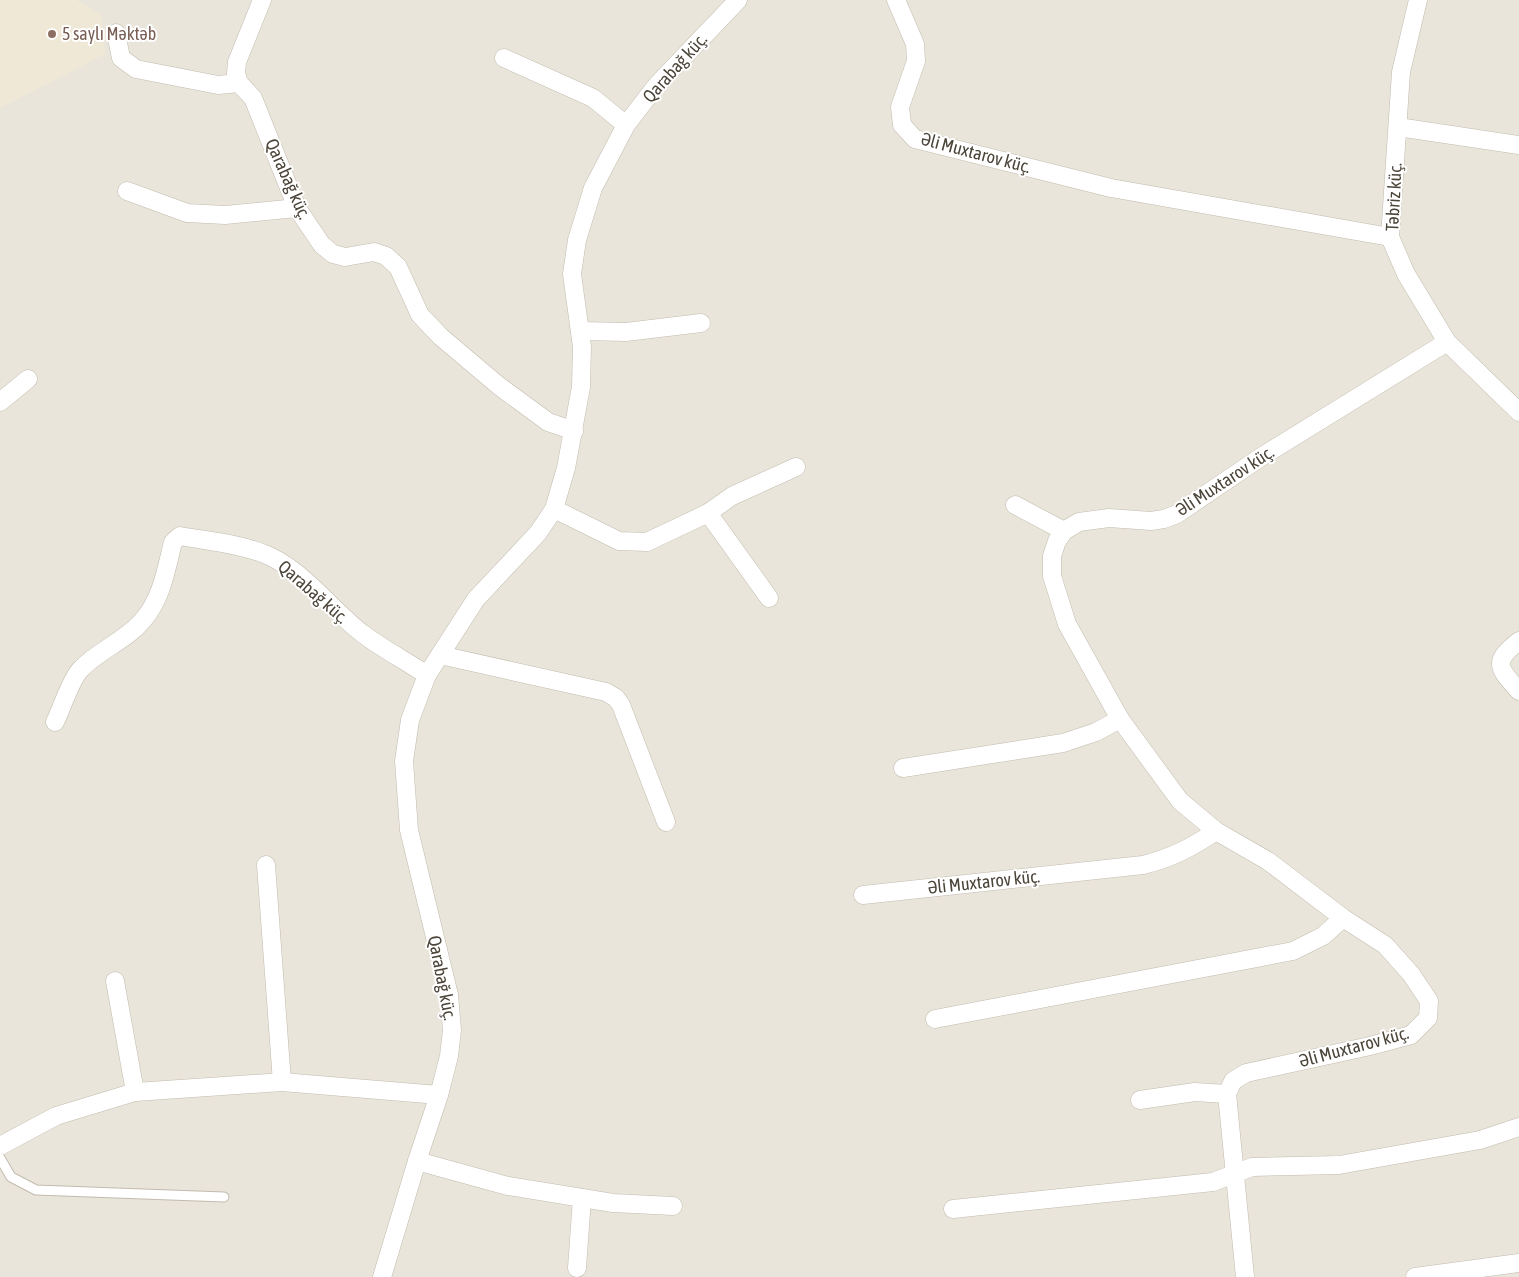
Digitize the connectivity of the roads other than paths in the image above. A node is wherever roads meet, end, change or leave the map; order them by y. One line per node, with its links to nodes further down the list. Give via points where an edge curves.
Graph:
1 (262, 0): 7 (street, via 237,62)
2 (738, 0): 8 (street, Qarabağ küç., via 656,86)
3 (896, 0): 13 (street, Əli Muxtarov küç., via 915,44 916,61 900,107 902,125 915,139 1111,188)
4 (1418, 0): 9 (street, Təbriz küç., via 1401,72)
5 (116, 33): 7 (street, via 121,58 136,69 218,85)
6 (504, 58): 8 (street, via 592,98)
7 (239, 84): 12 (street, Qarabağ küç., via 253,98)
8 (626, 125): 15 (street, Qarabağ küç., via 593,188 576,240 572,274)
9 (1398, 127): 10 (street); 13 (street, Təbriz küç.)
10 (1519, 145)
11 (128, 191): 12 (street, via 187,213 225,215)
12 (297, 208): 20 (street, Qarabağ küç., via 322,245 333,254 345,257 374,252 386,256 398,267 420,315 441,337 548,422)
13 (1390, 237): 16 (street, Təbriz küç., via 1406,274)
14 (701, 323): 15 (street, via 626,332)
15 (580, 331): 20 (street, Qarabağ küç., via 581,387)
16 (1447, 342): 19 (street, Təbriz küç.); 25 (street, Əli Muxtarov küç., via 1261,457 1177,514 1151,521 1109,518 1079,522)
17 (28, 379): 18 (street)
18 (0, 402)
19 (1519, 412)
20 (574, 430): 23 (street, Qarabağ küç.)
21 (796, 467): 24 (street, via 732,496)
22 (1015, 506): 25 (street)
23 (554, 508): 24 (street, via 619,541 647,542); 28 (street, Qarabağ küç., via 538,533 476,599)
24 (708, 513): 26 (street)
25 (1064, 531): 31 (street, Əli Muxtarov küç., via 1052,556 1052,576 1067,624)
26 (769, 598)
27 (1519, 641): 30 (street, via 1506,651 1501,661 1503,674)
28 (440, 655): 29 (street, Qarabağ küç.); 34 (street, via 606,692 616,698)
29 (427, 675): 32 (street, Qarabağ küç., via 363,634 277,560 247,549 180,536 173,542 158,599 143,621 80,670); 43 (street, Qarabağ küç., via 410,720 404,761 409,830 449,995 452,1030)
30 (1519, 690)
31 (1120, 718): 33 (street, via 1096,732 1063,743); 35 (street, Əli Muxtarov küç., via 1180,801)
32 (55, 722)
33 (903, 768)
34 (666, 822)
35 (1216, 831): 37 (street, Əli Muxtarov küç., via 1195,846 1142,865); 38 (street, Əli Muxtarov küç., via 1268,861)
36 (266, 865): 41 (street)
37 (863, 895)
38 (1343, 918): 40 (street, via 1323,936 1293,951); 44 (street, Əli Muxtarov küç., via 1385,945 1411,974 1429,1001 1428,1018 1411,1035 1246,1073 1233,1081)
39 (115, 981): 42 (street)
40 (935, 1019)
41 (282, 1082): 42 (street); 43 (street)
42 (135, 1092): 47 (street, via 56,1116)
43 (439, 1094): 49 (street, Qarabağ küç.)
44 (1227, 1094): 45 (street, via 1194,1092); 50 (street)
45 (1140, 1100)
46 (1519, 1127): 50 (street, via 1480,1140 1340,1165 1252,1166)
47 (0, 1146)
48 (0, 1158): 51 (lane, via 11,1177 36,1190)
49 (417, 1161): 52 (street, via 508,1186); 57 (street, Qarabağ küç.)
50 (1235, 1174): 54 (street, via 1213,1182); 58 (street)
51 (224, 1197)
52 (582, 1198): 53 (street); 56 (street)
53 (673, 1206)
54 (953, 1209)
55 (1519, 1262): 59 (street)
56 (578, 1268)
57 (382, 1277)
58 (1245, 1277)
59 (1415, 1277)

